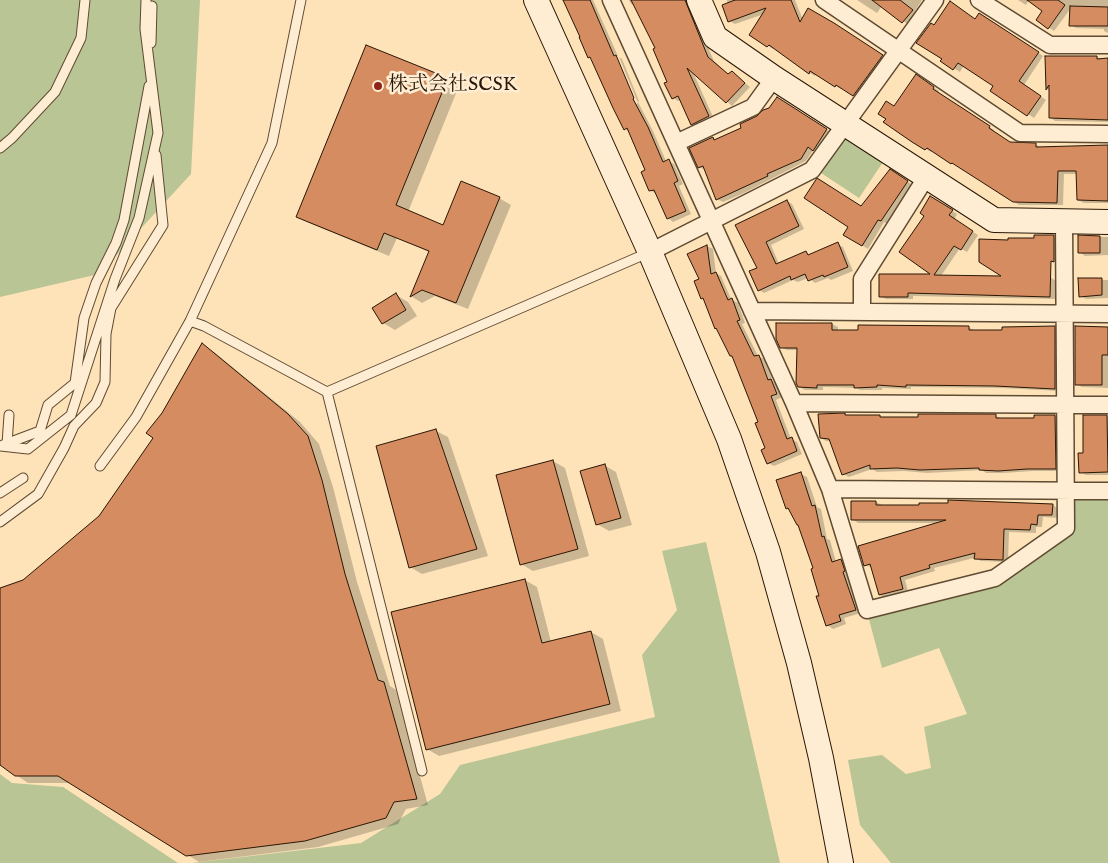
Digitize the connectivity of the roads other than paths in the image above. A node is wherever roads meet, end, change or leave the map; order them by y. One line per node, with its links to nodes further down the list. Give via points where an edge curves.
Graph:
1 (85, 0): 19 (lane, via 81,38 55,92)
2 (146, 0): 13 (lane, via 145,28)
3 (152, 0): 13 (lane)
4 (301, 0): 29 (lane, via 272,143)
5 (536, 0): 24 (street)
6 (611, 0): 17 (street)
7 (699, 0): 14 (street, via 715,36)
8 (824, 0): 12 (street)
9 (935, 0): 12 (street)
10 (979, 0): 11 (street, via 1050,45)
11 (1108, 46)
12 (898, 50): 15 (street); 16 (street, via 1020,133)
13 (150, 74): 18 (lane, via 158,133); 35 (lane, via 124,220 84,318 75,383 48,405 40,431)
14 (774, 78): 15 (street); 17 (street, via 753,107)
15 (844, 124): 20 (street); 21 (street, via 812,170)
16 (1108, 134)
17 (676, 143): 21 (street)
18 (155, 147): 35 (lane, via 139,218 115,279 71,415 28,449); 42 (lane, via 163,225 111,308 106,334 105,382 96,403 74,426 38,494)
19 (0, 148)
20 (926, 176): 22 (street, via 994,220); 26 (street, via 862,279)
21 (711, 222): 24 (street); 25 (street)
22 (1064, 222): 23 (street); 27 (street)
23 (1108, 222)
24 (650, 252): 30 (lane); 44 (street, via 729,440 768,552 799,663)
25 (752, 311): 26 (street); 31 (street)
26 (862, 312): 27 (street)
27 (1065, 314): 28 (street); 32 (street)
28 (1108, 314)
29 (190, 322): 30 (lane, via 204,326); 36 (lane, via 136,417)
30 (327, 392): 43 (lane)
31 (794, 403): 32 (street); 38 (street)
32 (1065, 404): 33 (street); 39 (street)
33 (1108, 405)
34 (9, 415): 35 (lane)
35 (2, 445)
36 (100, 466)
37 (24, 478): 41 (lane)
38 (830, 489): 39 (street); 39 (street, via 867,610 995,578 1066,528)
39 (1065, 491): 40 (street)
40 (1108, 491)
41 (0, 493)
42 (0, 522)
43 (422, 771)
44 (841, 863)

